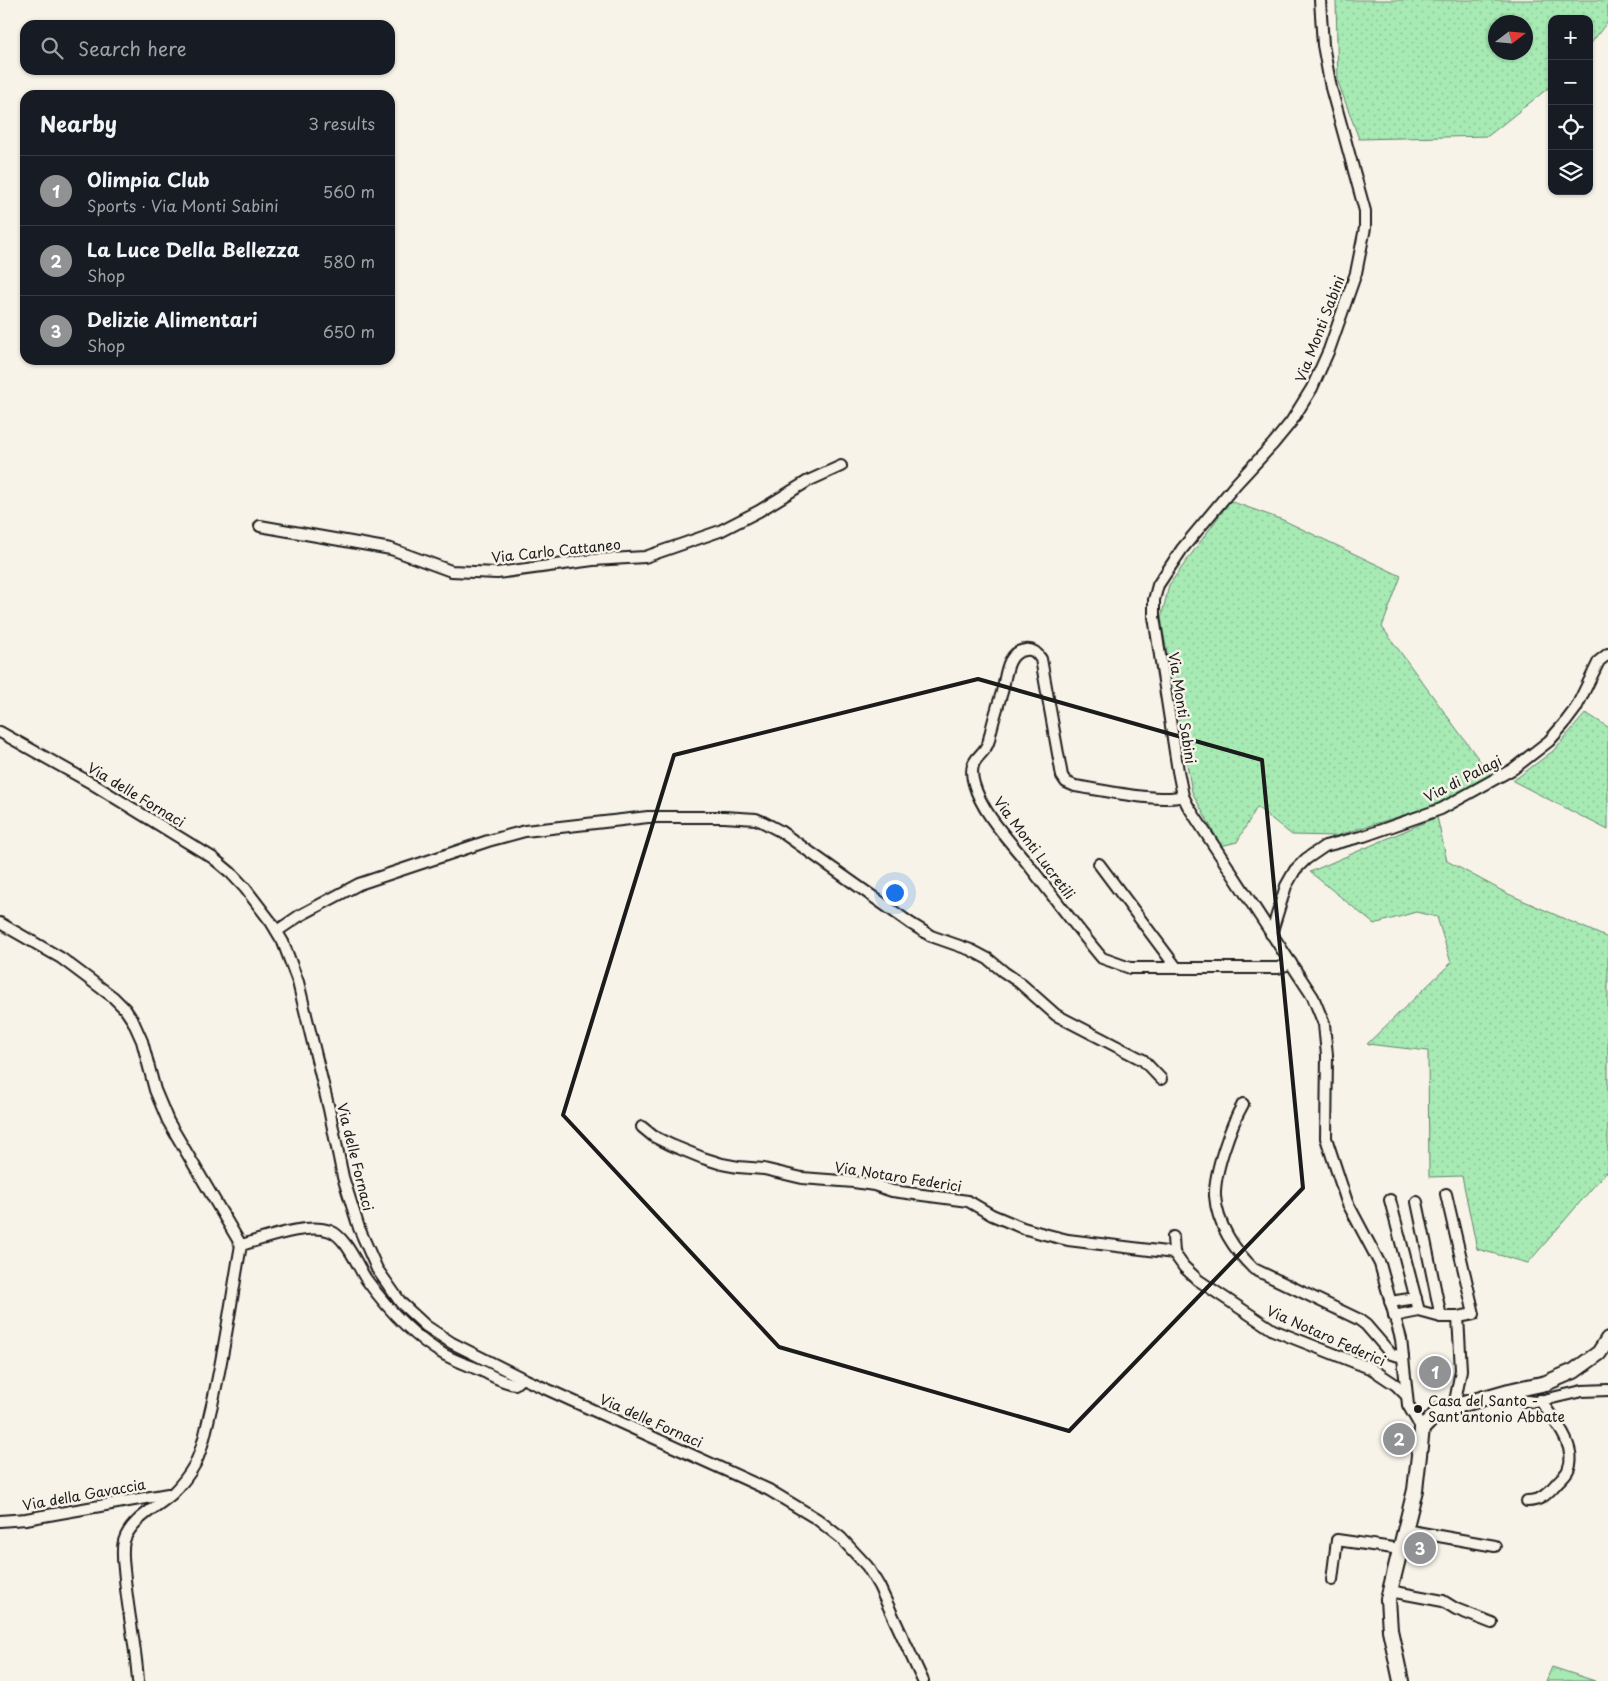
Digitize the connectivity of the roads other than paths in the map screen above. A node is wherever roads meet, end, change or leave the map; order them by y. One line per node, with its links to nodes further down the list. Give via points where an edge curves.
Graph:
1 (1320, 0): 6 (street, Via Monti Sabini, via 1323,45 1330,81 1364,204 1363,245 1329,350 1307,398 1273,444 1182,549 1159,582 1154,617)
2 (841, 466): 3 (street, Via Carlo Cattaneo, via 720,531 644,557 593,560 497,573 451,571 391,549)
3 (260, 526)
4 (1608, 654): 10 (street, Via di Palagi, via 1600,661 1564,724 1513,769 1441,809 1325,846 1306,859 1286,886)
5 (0, 732): 9 (street, Via delle Fornaci, via 92,783 213,858 245,888)
6 (1183, 796): 10 (street, Via Monti Sabini); 12 (street, Via Monti Lucretili, via 1174,799 1148,796 1066,782 1062,776 1041,659 1036,652 1029,650 1020,650 1012,657 988,744 974,763 974,786 982,802 1102,958 1130,968)
7 (1099, 864): 12 (street)
8 (0, 923): 20 (street, via 61,958 125,1009 142,1042 165,1116)
9 (277, 931): 13 (street, via 359,884 525,832 648,817 756,819 780,831 910,923 932,936 988,959 1056,1015 1143,1060); 30 (street, Via delle Fornaci, via 300,990 347,1192 374,1263 397,1298 426,1326 452,1343)
10 (1271, 934): 11 (street, Via Monti Sabini)
11 (1291, 963): 12 (street, Via Monti Lucretili, via 1278,968); 23 (street, Via Monti Sabini, via 1313,997 1324,1024 1326,1138 1347,1202 1380,1264)
12 (1176, 967)
13 (1161, 1079)
14 (1243, 1104): 29 (street, via 1224,1147 1215,1194 1222,1224 1241,1258 1254,1269 1358,1319 1391,1354)
15 (642, 1127): 21 (street, Via Notaro Federici, via 671,1145 730,1166 968,1201 992,1215 1044,1234)
16 (1446, 1194): 27 (street, via 1474,1314)
17 (1390, 1200): 22 (street)
18 (1417, 1202): 26 (street)
19 (1173, 1237): 21 (street)
20 (241, 1244): 30 (street, via 305,1229 332,1232 342,1240 390,1309 429,1344 506,1382 515,1384); 37 (street, via 217,1386 201,1448 191,1470)
21 (1174, 1253): 32 (street, Via Notaro Federici, via 1198,1280 1273,1330 1372,1369)
22 (1416, 1298): 23 (street); 24 (street)
23 (1390, 1302): 25 (street, Via Monti Sabini)
24 (1420, 1311): 25 (street); 26 (street)
25 (1394, 1316): 29 (street, Via Monti Sabini)
26 (1441, 1316): 27 (street)
27 (1458, 1317): 35 (street, via 1461,1370)
28 (1608, 1339): 33 (main road, via 1599,1352 1574,1371 1546,1383)
29 (1403, 1357): 32 (street, Via Monti Sabini)
30 (522, 1378): 47 (street, Via delle Fornaci, via 769,1490 828,1527 868,1566)
31 (1608, 1390): 34 (street, via 1582,1391)
32 (1407, 1396): 36 (street, Via Monti Sabini, via 1408,1405)
33 (1492, 1396): 34 (street); 35 (main road)
34 (1540, 1400): 38 (street, via 1564,1434 1570,1454 1568,1470 1545,1496)
35 (1454, 1407): 36 (main road, via 1438,1411)
36 (1422, 1429): 40 (main road, via 1415,1490)
37 (172, 1494): 39 (street, Via della Gavaccia); 46 (street, via 136,1523 128,1532 123,1546)
38 (1527, 1501)
39 (0, 1521)
40 (1405, 1530): 41 (street); 42 (main road)
41 (1495, 1546)
42 (1400, 1549): 43 (street, via 1337,1540); 44 (main road)
43 (1332, 1580)
44 (1390, 1592): 45 (street, via 1444,1601); 48 (main road, via 1390,1630)
45 (1492, 1623)
46 (138, 1681)
47 (923, 1681)
48 (1401, 1681)

